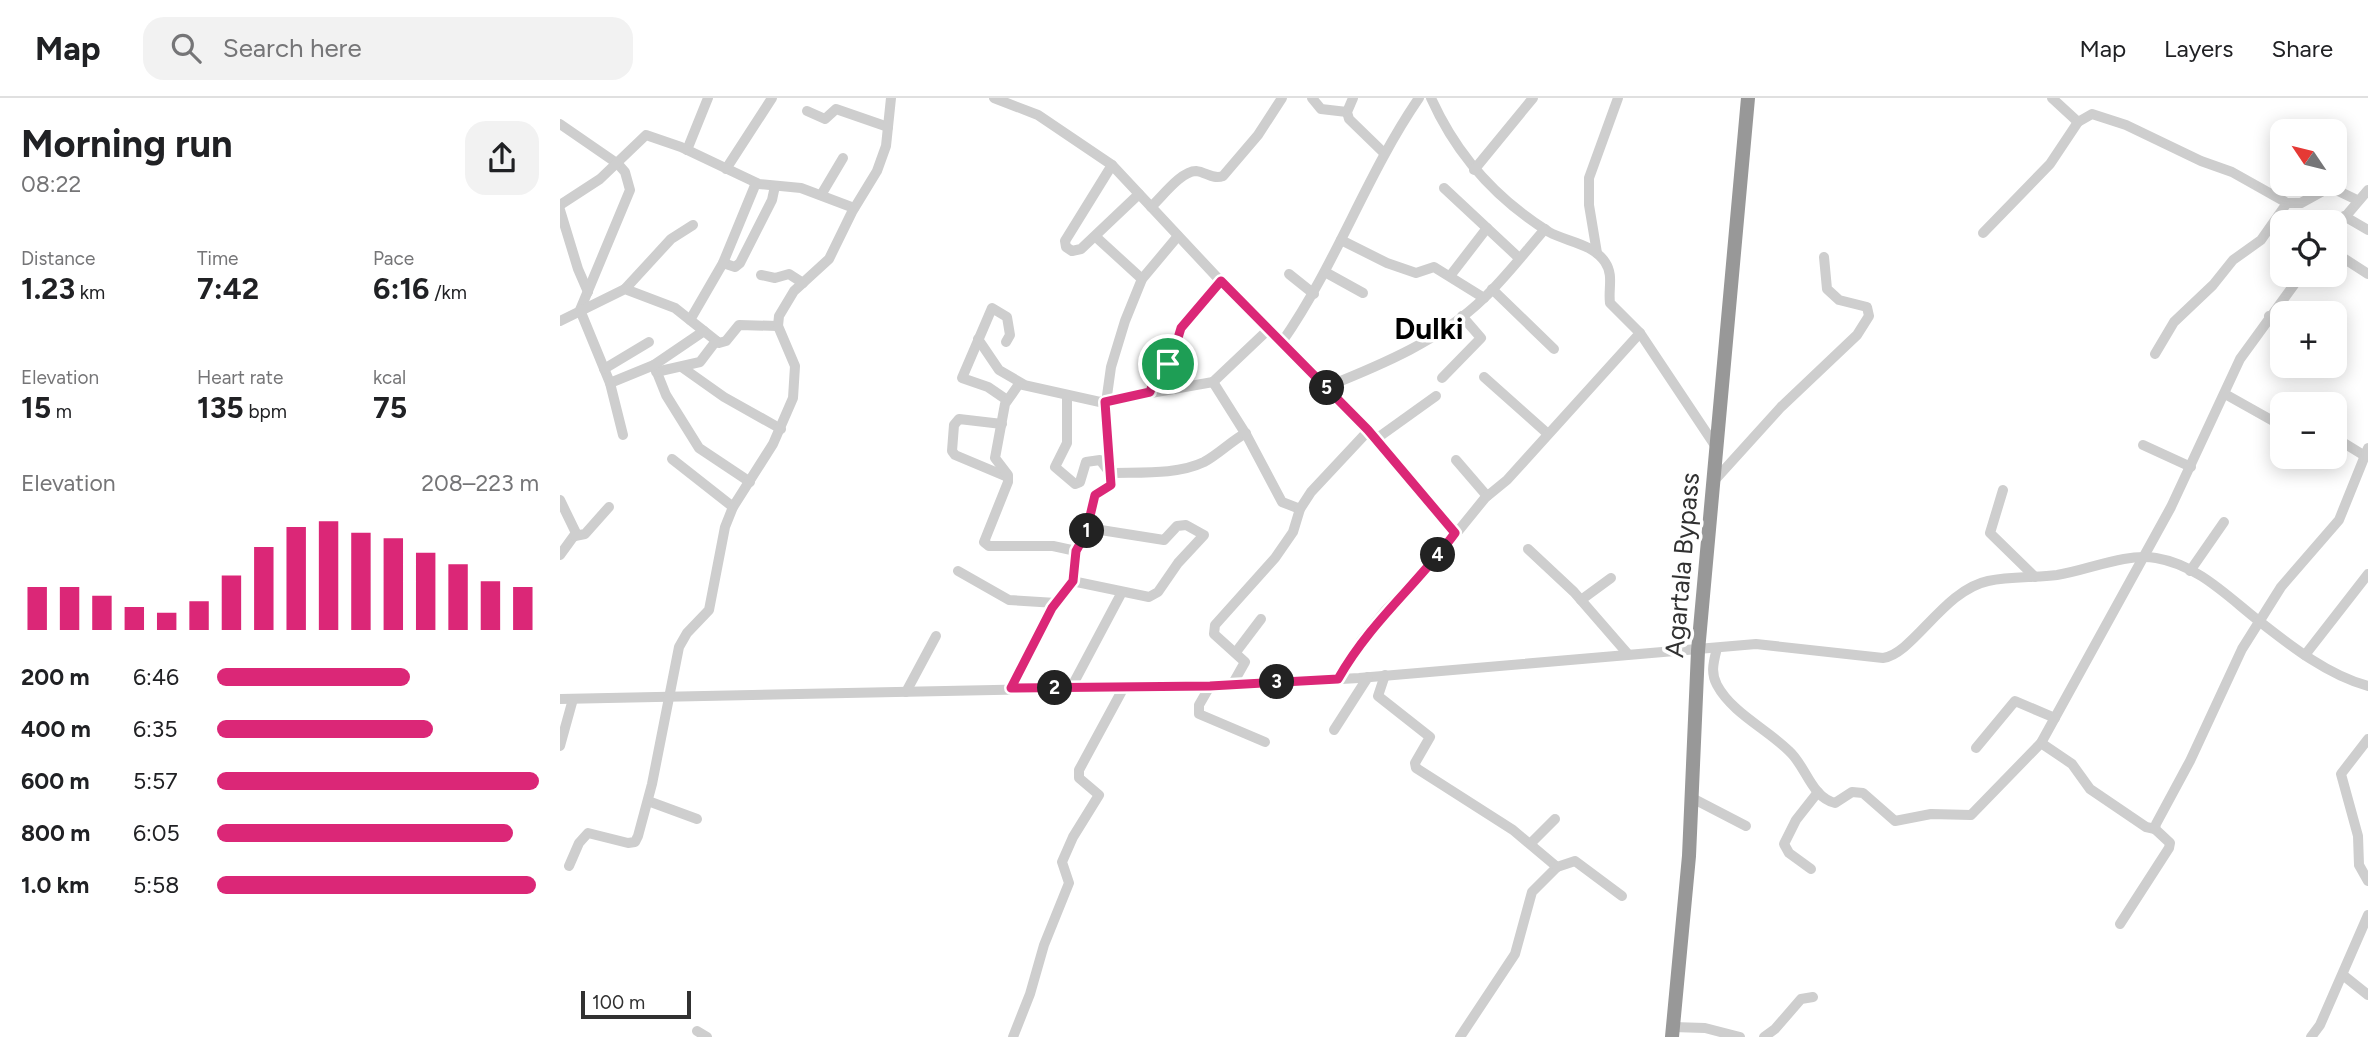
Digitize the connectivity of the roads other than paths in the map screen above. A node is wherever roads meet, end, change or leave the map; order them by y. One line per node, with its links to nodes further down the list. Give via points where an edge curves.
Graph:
1 (708, 98): 19 (street)
2 (891, 98): 18 (street)
3 (994, 98): 23 (street, via 1038,115)
4 (1282, 98): 35 (street, via 1223,176 1189,173)
5 (1353, 98): 15 (street)
6 (1419, 98): 20 (street)
7 (1431, 98): 25 (street, via 1446,131)
8 (1533, 98): 25 (street)
9 (1618, 98): 47 (street, via 1589,178)
10 (1748, 98): 108 (highway, Agartala Bypass)
11 (2052, 98): 16 (street)
12 (1314, 99): 15 (street, via 1321,109)
13 (767, 100): 24 (street)
14 (807, 111): 18 (street, via 825,119 836,108)
15 (1347, 112): 20 (street, via 1349,120)
16 (2078, 122): 33 (street, via 2092,114 2126,125 2232,172); 43 (street, via 2050,164)
17 (560, 124): 22 (street)
18 (888, 127): 36 (street, via 881,163)
19 (687, 150): 22 (street, via 646,135); 24 (street)
20 (1384, 153): 46 (street)
21 (843, 158): 31 (street)
22 (618, 164): 34 (street); 63 (street, via 625,172 629,195)
23 (1112, 165): 30 (street); 45 (street, via 1065,245 1076,251)
24 (726, 169): 26 (street)
25 (1474, 170): 41 (street)
26 (756, 183): 27 (street); 51 (street)
27 (775, 186): 31 (street); 51 (street, via 740,263 735,267)
28 (1444, 188): 40 (street)
29 (2368, 190): 32 (street)
30 (1139, 194): 35 (street); 45 (street)
31 (821, 195): 36 (street)
32 (2357, 200): 33 (street, via 2330,187 2301,203); 37 (street)
33 (2287, 203): 82 (street, via 2261,240 2233,260 2174,322)
34 (560, 207): 63 (street)
35 (1151, 207): 44 (street)
36 (854, 208): 59 (street, via 829,259)
37 (2347, 212)
38 (2347, 218): 42 (street)
39 (692, 225): 61 (street, via 671,239)
40 (1487, 228): 49 (street); 56 (street)
41 (1545, 229): 47 (street); 49 (street)
42 (2368, 230)
43 (1983, 233)
44 (1178, 236): 57 (street); 58 (street)
45 (1096, 237): 57 (street)
46 (1341, 240): 52 (street); 56 (street, via 1416,273 1434,267)
47 (1597, 253): 75 (street, via 1610,271 1610,303)
48 (1824, 257): 115 (street, via 1827,289 1839,300 1867,307 1869,316 1857,335 1781,407)
49 (1519, 258): 62 (street)
50 (2347, 260): 54 (street)
51 (723, 263): 70 (street)
52 (1325, 272): 64 (street); 65 (street)
53 (1289, 274): 65 (street)
54 (2368, 274)
55 (761, 275): 59 (street, via 778,278 786,274)
56 (1450, 276): 66 (street)
57 (1142, 279): 97 (street, via 1122,328)
58 (1221, 281): 73 (street); 92 (street, via 1181,328 1171,361 1156,373)
59 (803, 283): 72 (street, via 779,316)
60 (2292, 287): 69 (street)
61 (625, 289): 67 (street); 70 (street, via 664,303)
62 (1492, 289): 66 (street); 81 (street)
63 (588, 292): 67 (street)
64 (1363, 293)
65 (1314, 294): 80 (street)
66 (1484, 298): 68 (street)
67 (580, 313): 71 (street); 85 (street)
68 (1462, 316): 87 (street, via 1481,338); 91 (street, via 1403,353)
69 (2269, 316): 93 (street, via 2240,359)
70 (690, 320): 74 (street)
71 (560, 321)
72 (778, 326): 77 (street, via 739,325 726,341); 100 (street, via 796,373 793,398)
73 (1269, 329): 80 (street); 88 (street)
74 (704, 331): 77 (street); 83 (street)
75 (1640, 333): 103 (street); 108 (street)
76 (978, 340): 79 (street, via 992,308 1007,317 1010,335); 90 (street, via 999,370); 96 (street, via 962,378)
77 (716, 341): 84 (street, via 705,360)
78 (649, 342): 85 (street)
79 (1006, 342)
80 (1282, 342): 91 (street)
81 (1554, 349)
82 (2155, 354)
83 (655, 368): 84 (street); 89 (street); 116 (street, via 699,448)
84 (683, 368): 100 (street)
85 (604, 369): 89 (street)
86 (1484, 377): 103 (street)
87 (1442, 378)
88 (1213, 382): 92 (street); 102 (street)
89 (610, 383): 104 (street)
90 (1023, 384): 94 (street); 96 (street)
91 (1326, 387): 101 (street)
92 (1150, 392): 97 (street)
93 (2225, 394): 98 (street); 112 (street)
94 (1067, 395): 97 (street); 113 (street, via 1068,438 1056,470 1078,484 1086,463 1097,459)
95 (1436, 397): 105 (street)
96 (1007, 400): 99 (street)
97 (1105, 402): 113 (street)
98 (2270, 419)
99 (1002, 424): 114 (street, via 995,458); 114 (street, via 959,419 954,425 952,451)
100 (780, 429): 116 (street)
101 (1368, 430): 105 (street); 122 (street)
102 (1246, 433): 113 (street, via 1204,462 1160,471); 122 (street, via 1282,502)
103 (1548, 434): 118 (street)
104 (623, 435)
105 (1376, 439): 125 (street)
106 (2347, 443): 109 (street)
107 (2143, 445): 112 (street)
108 (1717, 447): 115 (highway, Agartala Bypass)
109 (2366, 452): 141 (street, via 2339,520 2281,587)
110 (673, 459): 121 (street)
111 (1456, 460): 118 (street)
112 (2191, 467): 130 (street)
113 (1110, 473): 124 (street, via 1111,485 1095,495)
114 (1008, 478): 128 (street, via 986,545)
115 (1714, 481): 144 (highway, Agartala Bypass)
116 (750, 482): 121 (street)
117 (2003, 490): 134 (street, via 1990,533)
118 (1487, 496): 125 (street)
119 (560, 500): 126 (street)
120 (609, 507): 126 (street, via 585,534)
121 (733, 508): 158 (street, via 709,610 679,647)
122 (1300, 509): 145 (street, via 1293,532 1275,558 1215,625 1214,634)
123 (2224, 522): 131 (street)
124 (1088, 528): 128 (street); 137 (street, via 1164,540 1182,524 1204,533 1154,595)
125 (1455, 533): 150 (street, via 1361,641)
126 (575, 536): 129 (street)
127 (1528, 549): 138 (street)
128 (1076, 551): 136 (street)
129 (560, 555)
130 (2142, 556): 131 (street); 134 (street); 161 (street)
131 (2190, 570): 141 (street, via 2215,584)
132 (958, 571): 139 (street, via 1009,600)
133 (2368, 574): 147 (street)
134 (2035, 577): 143 (street, via 2001,578 1970,587 1888,657 1756,644)
135 (1611, 578): 138 (street)
136 (1073, 581): 137 (street); 139 (street)
137 (1122, 592): 156 (street)
138 (1581, 600): 146 (street)
139 (1056, 603): 155 (street)
140 (1261, 619): 145 (street)
141 (2259, 622): 147 (street); 174 (street)
142 (936, 636): 157 (street)
143 (1717, 648): 144 (street); 168 (street, via 1713,677 1721,692 1791,752)
144 (1698, 651): 146 (street); 169 (highway, Agartala Bypass)
145 (1236, 652): 151 (street, via 1245,662)
146 (1628, 653): 148 (street)
147 (2305, 655): 153 (street)
148 (1385, 675): 149 (street); 175 (street, via 1378,696 1430,737 1416,768)
149 (1368, 677): 150 (street); 162 (street)
150 (1338, 679): 151 (street)
151 (1232, 685): 152 (street)
152 (1210, 686): 154 (street); 164 (street, via 1199,714)
153 (2368, 686)
154 (1124, 687): 156 (street); 190 (street, via 1079,770 1083,783 1099,795 1062,862 1069,883)
155 (1011, 688): 156 (street); 157 (street)
156 (1071, 688)
157 (906, 692): 158 (street)
158 (667, 695): 160 (street); 170 (street)
159 (560, 699): 160 (street)
160 (573, 699): 166 (street)
161 (2055, 718): 165 (street); 167 (street, via 2015,701)
162 (1335, 730)
163 (2368, 738): 179 (street, via 2341,774 2358,835 2359,865)
164 (1265, 742)
165 (2041, 743): 168 (street, via 1965,817 1931,814 1895,821 1863,793 1852,792 1835,803); 174 (street, via 2072,764 2090,789)
166 (560, 746)
167 (1976, 748)
168 (1818, 792): 178 (street, via 1784,844)
169 (1692, 798): 173 (street); 188 (highway, Agartala Bypass)
170 (648, 801): 171 (street); 176 (street, via 635,842 588,833)
171 (696, 819)
172 (1555, 820): 175 (street)
173 (1746, 826)
174 (2155, 829): 182 (street, via 2170,843 2169,848)
175 (1531, 843): 177 (street)
176 (569, 866)
177 (1557, 867): 180 (street, via 1575,861); 191 (street, via 1532,892 1515,954)
178 (1811, 869)
179 (2368, 881)
180 (1622, 896)
181 (2368, 915): 183 (street)
182 (2120, 924)
183 (2364, 934): 184 (street)
184 (2343, 975): 185 (street); 194 (street)
185 (2368, 995)
186 (1813, 997): 193 (street, via 1801,999)
187 (696, 1031): 189 (street)
188 (1672, 1032): 192 (street, via 1705,1028)
189 (707, 1037)
190 (1013, 1037)
191 (1460, 1037)
192 (1740, 1037)
193 (1764, 1037)
194 (2311, 1037)

